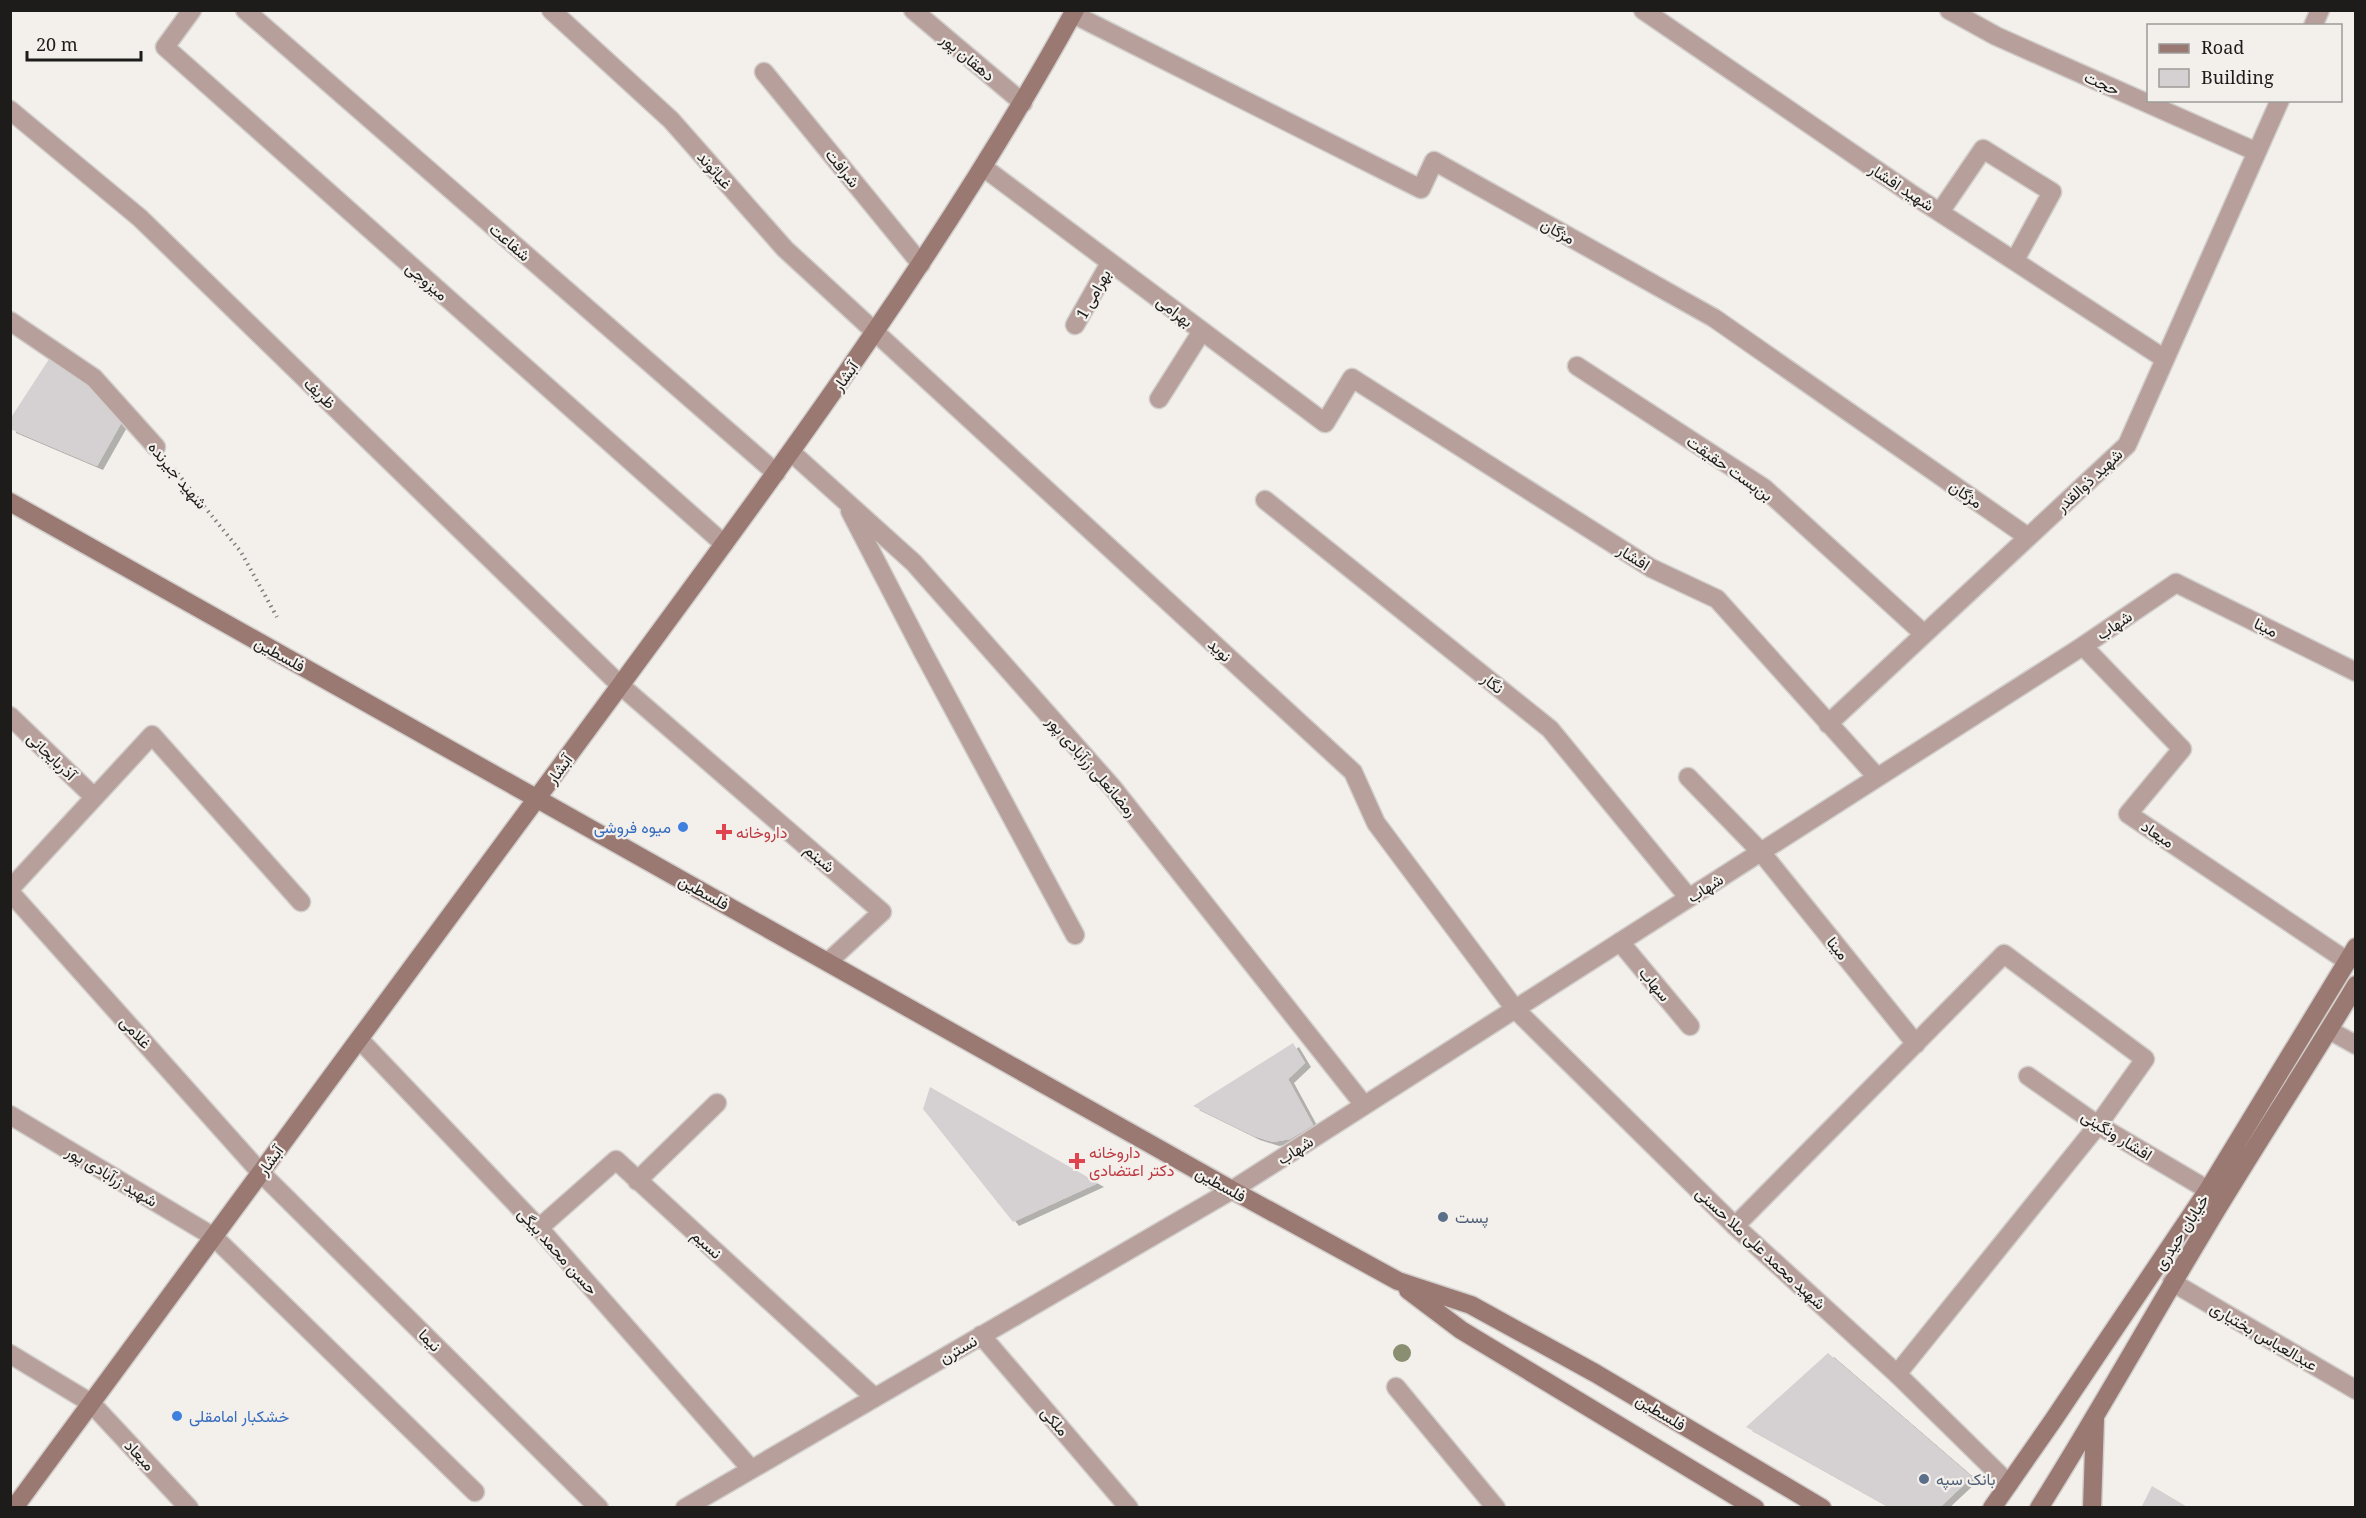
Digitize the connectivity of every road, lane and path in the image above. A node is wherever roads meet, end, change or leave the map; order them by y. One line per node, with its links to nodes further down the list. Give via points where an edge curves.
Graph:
1 (192, 10): 35 (street, میزوجی, via 165,47)
2 (245, 10): 30 (street, شفاعت)
3 (551, 10): 23 (street, غیاثوند, via 671,120 785,249)
4 (913, 10): 12 (street, دهقان پور)
5 (1643, 10): 16 (street, شهید افشار)
6 (1949, 10): 14 (street, حجت, via 1996,36)
7 (2320, 10): 9 (street)
8 (1074, 12): 12 (street, آبشار); 34 (street, مژگان, via 1421,189 1434,161 1714,318)
9 (2314, 24)
10 (764, 72): 19 (street, شرافت)
11 (2279, 102): 14 (street, شهید ذوالقدر)
12 (1023, 103): 15 (street, آبشار)
13 (10, 110): 41 (street, ظریف, via 140,218)
14 (2257, 152): 24 (street, شهید ذوالقدر)
15 (983, 167): 18 (street, بهرامی); 19 (street, آبشار)
16 (1940, 212): 17 (street, شهید افشار); 17 (street, via 1983,149 2052,192)
17 (2015, 260): 24 (street, شهید افشار)
18 (1110, 263): 21 (street, بهرامی 1); 22 (street, بهرامی)
19 (921, 264): 23 (street, آبشار)
20 (10, 321): 28 (street, شهید جیرنده, via 94,378)
21 (1075, 325)
22 (1202, 331): 26 (street, بهرامی, via 1325,423); 27 (street)
23 (875, 333): 29 (street, آبشار); 57 (street, نوید, via 1353,772 1376,824)
24 (2165, 359): 34 (street, شهید ذوالقدر, via 2127,445)
25 (1577, 366): 38 (street, بن‌بست حقیقت, via 1764,488)
26 (1352, 378): 43 (street, افشار, via 1651,568 1717,599)
27 (1159, 399)
28 (156, 447): 37 (path, شهید جیرنده, via 242,552)
29 (791, 452): 30 (street, آبشار); 32 (street, رمضانعلی زرآبادی پور)
30 (776, 473): 35 (street, آبشار)
31 (1265, 500): 50 (street, نگار, via 1550,729)
32 (846, 501): 52 (street); 65 (street, رمضانعلی زرآبادی پور, via 914,563 1113,788)
33 (10, 502): 47 (street, فلسطین)
34 (2028, 537): 38 (street, شهید ذوالقدر)
35 (724, 544): 41 (street, آبشار)
36 (2176, 583): 39 (street, شهاب); 40 (street, مینا)
37 (281, 625)
38 (1924, 634): 43 (street, شهید ذوالقدر)
39 (2084, 646): 45 (street, شهاب); 54 (street, میعاد, via 2182,749 2128,814)
40 (2355, 672)
41 (620, 685): 47 (street, آبشار); 55 (street, شبنم, via 882,912)
42 (10, 716): 46 (street, آذربایجانی)
43 (1828, 724): 45 (street, افشار)
44 (1688, 777): 48 (street, مینا)
45 (1877, 777): 48 (street, شهاب)
46 (94, 797): 49 (street); 51 (street, via 152,735)
47 (537, 798): 55 (street, فلسطین); 60 (street, آبشار)
48 (1761, 852): 50 (street, شهاب); 61 (street, مینا)
49 (10, 890): 68 (street, غلامی)
50 (1689, 898): 53 (street, شهاب)
51 (301, 902)
52 (1075, 934)
53 (1620, 942): 57 (street, شهاب); 58 (street, سهاب)
54 (2351, 954): 71 (street, خیابان حیدری)
55 (828, 962): 70 (street, فلسطین)
56 (2355, 985): 59 (street, خیابان حیدری)
57 (1515, 1009): 65 (street, شهاب); 72 (street, شهید محمد علی ملا حسنی)
58 (1690, 1026)
59 (2329, 1030): 62 (street); 76 (street, خیابان حیدری)
60 (359, 1039): 68 (street, آبشار); 73 (street, حسن محمد بیگی)
61 (1916, 1044): 67 (street, via 2004,954 2145,1059); 72 (street)
62 (2355, 1045)
63 (2028, 1076): 67 (street, افشار ونگینی)
64 (717, 1103): 69 (street)
65 (1364, 1106): 70 (street, شهاب)
66 (10, 1115): 74 (street, شهید زرآبادی پور)
67 (2098, 1125): 71 (street, افشار ونگینی); 79 (street)
68 (261, 1173): 74 (street, آبشار); 91 (street, نیما)
69 (637, 1180): 73 (street, نسیم, via 616,1160); 82 (street, نسیم)
70 (1232, 1190): 75 (street, فلسطین); 77 (street, نسترن)
71 (2208, 1190): 86 (street, خیابان حیدری)
72 (1735, 1226): 79 (street, شهید محمد علی ملا حسنی)
73 (539, 1228): 85 (street, حسن محمد بیگی)
74 (214, 1237): 83 (street, آبشار); 87 (street, شهید زرآبادی پور)
75 (1398, 1281): 94 (street, فلسطین, via 1461,1330); 95 (street, فلسطین, via 1471,1305 1595,1373)
76 (2172, 1282): 81 (street, عبدالعباس بختیاری); 84 (street, خیابان حیدری)
77 (981, 1335): 82 (street, نسترن); 92 (street, ملکی)
78 (10, 1354): 83 (street, میعاد)
79 (1897, 1374): 86 (street, شهید محمد علی ملا حسنی)
80 (1395, 1387): 93 (street)
81 (2355, 1390)
82 (874, 1397): 85 (street, نسترن)
83 (91, 1403): 89 (street, آبشار); 90 (street, میعاد)
84 (2095, 1418): 97 (street, خیابان حیدری); 98 (street)
85 (751, 1469): 88 (street, نسترن)
86 (2009, 1484): 96 (street, خیابان حیدری)
87 (475, 1492)
88 (689, 1506)
89 (14, 1508)
90 (189, 1508)
91 (599, 1508)
92 (1129, 1508)
93 (1496, 1508)
94 (1755, 1508)
95 (1822, 1508)
96 (1992, 1508)
97 (2039, 1508)
98 (2092, 1508)

